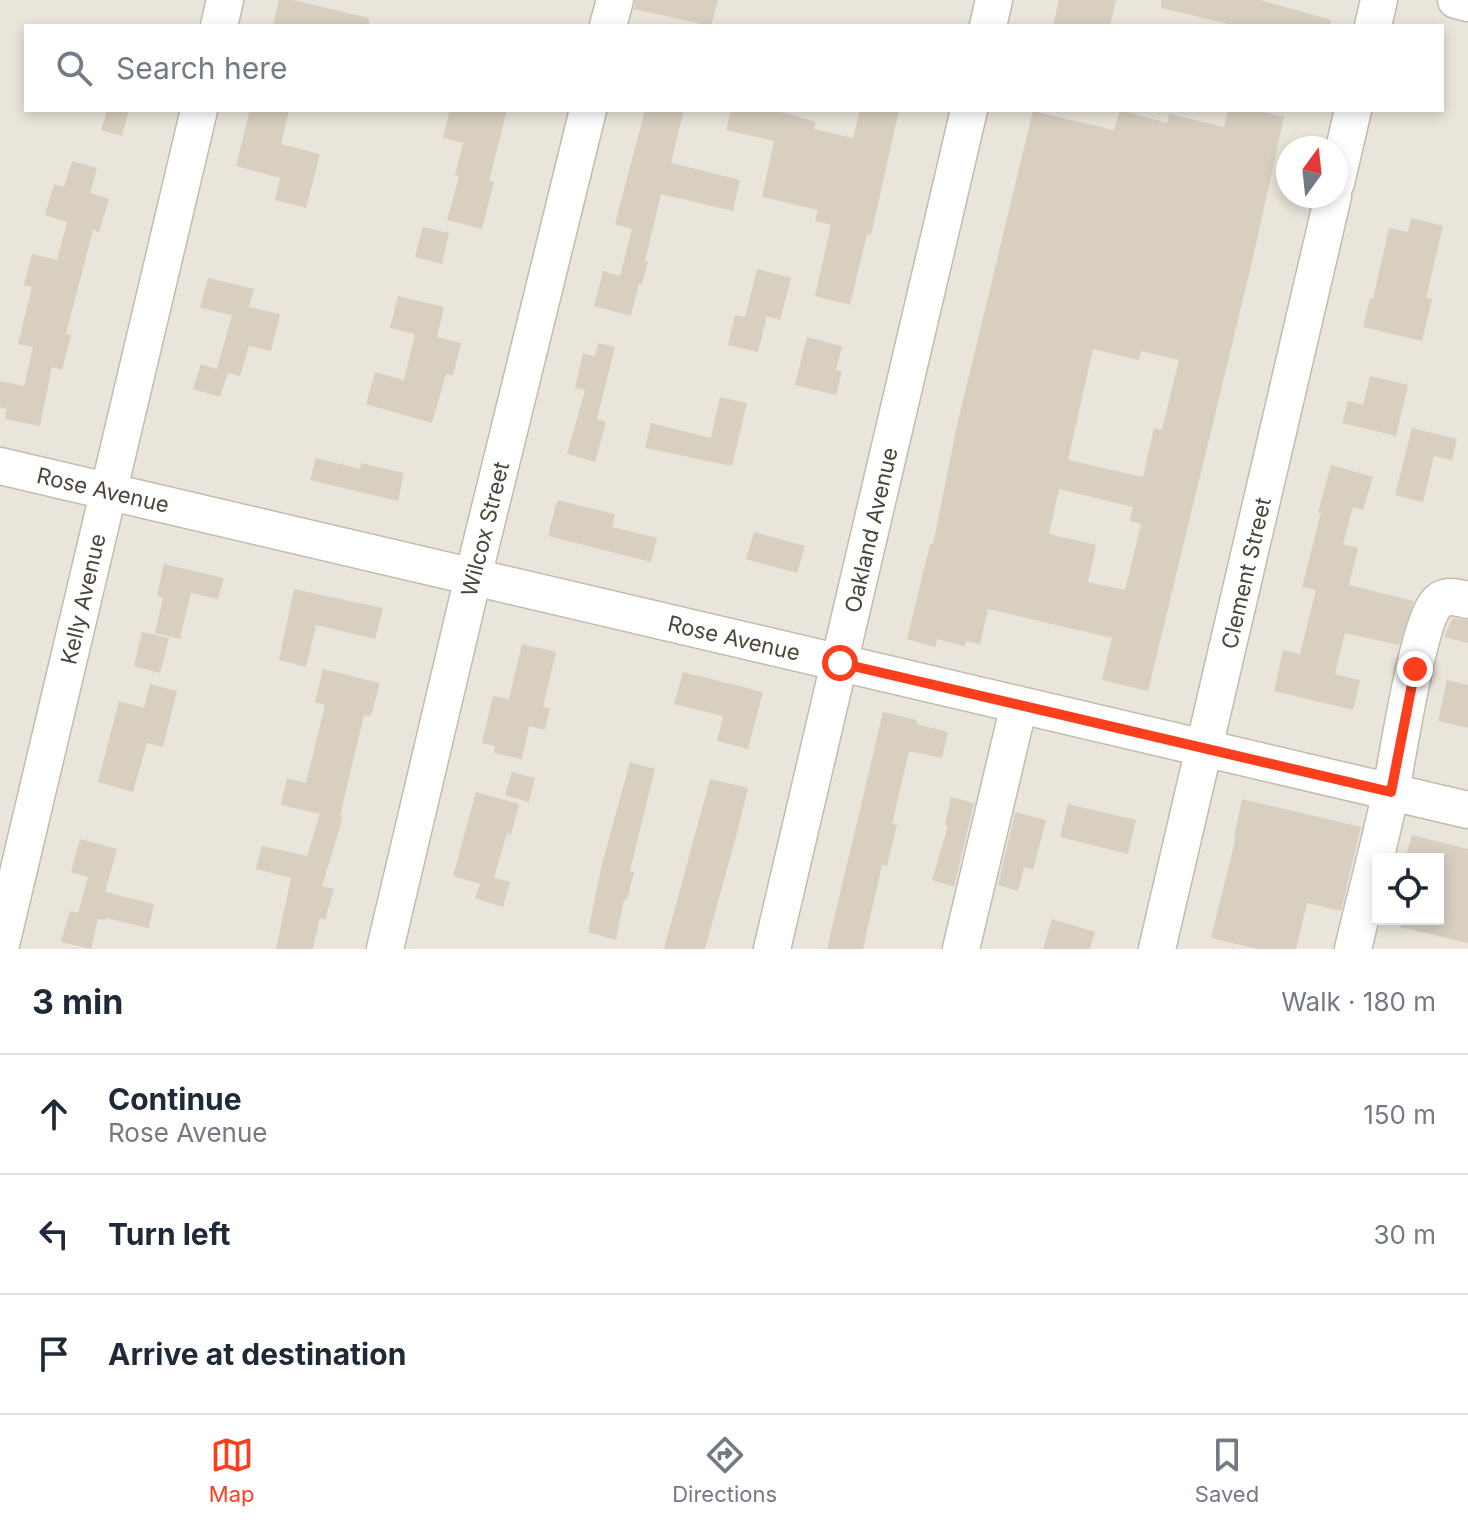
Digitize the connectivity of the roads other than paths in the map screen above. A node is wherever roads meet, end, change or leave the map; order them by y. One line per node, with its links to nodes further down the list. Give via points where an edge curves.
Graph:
1 (225, 0): 7 (street)
2 (615, 0): 8 (street)
3 (994, 0): 9 (street)
4 (1379, 0): 10 (street)
5 (1456, 0): 6 (street)
6 (1468, 3)
7 (219, 24)
8 (609, 24)
9 (988, 24)
10 (1373, 24)
11 (199, 112): 18 (street, Kelly Avenue)
12 (588, 112): 19 (street, Wilcox Street)
13 (969, 112): 21 (street, Oakland Avenue)
14 (1353, 112): 15 (street)
15 (1347, 136)
16 (1330, 208): 23 (street, Clement Street)
17 (0, 466): 18 (street, Rose Avenue)
18 (108, 492): 19 (street, Rose Avenue); 26 (street, Kelly Avenue)
19 (473, 577): 21 (street, Rose Avenue); 27 (street, Wilcox Street)
20 (1468, 600): 24 (street, via 1449,597 1432,611 1412,680)
21 (840, 663): 22 (street, Rose Avenue); 28 (street, Oakland Avenue)
22 (1019, 705): 23 (street, Rose Avenue); 29 (street)
23 (1205, 748): 24 (street, Rose Avenue); 30 (street, Clement Street)
24 (1391, 792): 25 (street, Rose Avenue); 31 (street)
25 (1468, 810)
26 (0, 949)
27 (385, 949)
28 (772, 949)
29 (961, 949)
30 (1157, 949)
31 (1353, 949)

